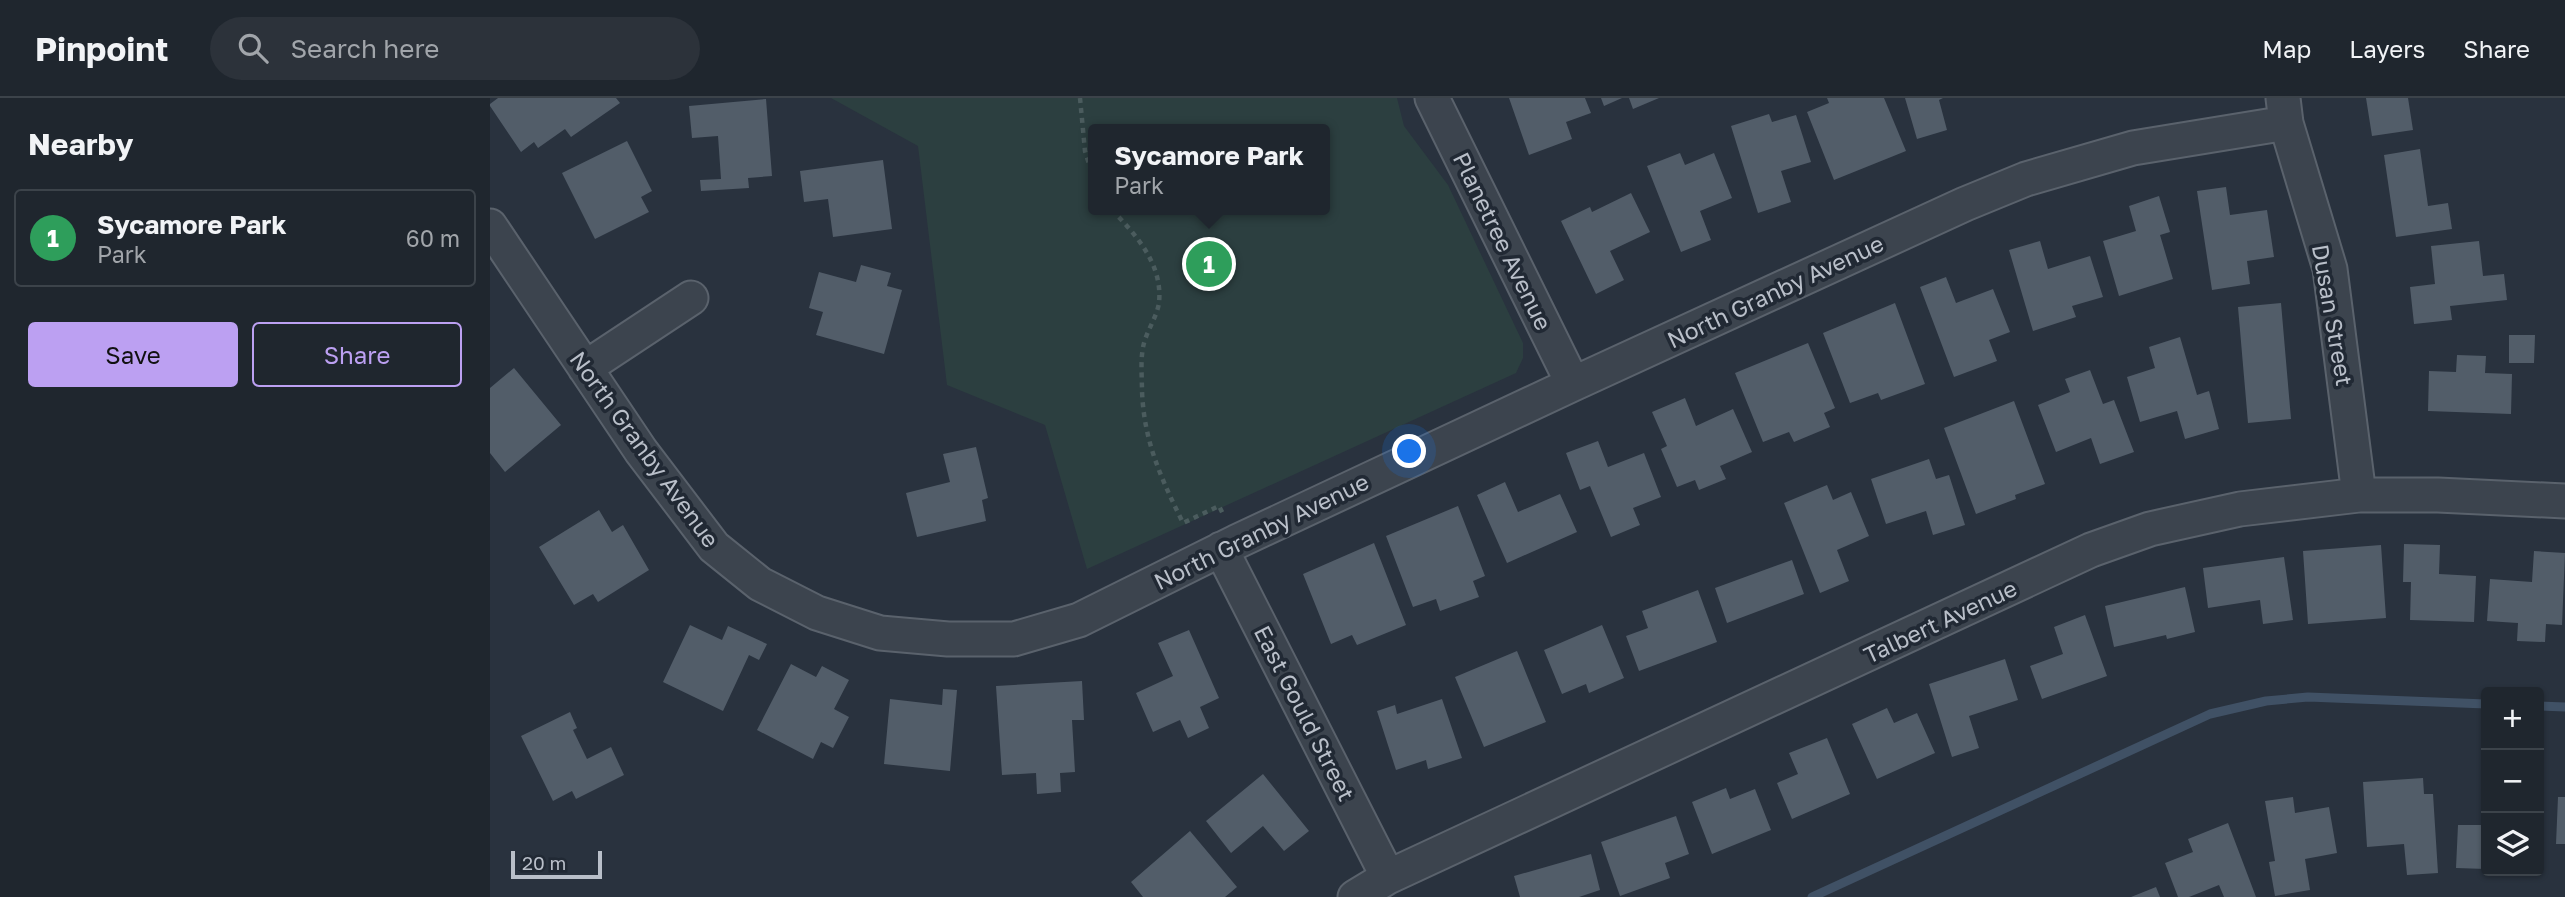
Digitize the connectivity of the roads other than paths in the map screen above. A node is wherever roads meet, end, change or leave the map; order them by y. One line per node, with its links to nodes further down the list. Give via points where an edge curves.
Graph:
1 (1432, 98): 6 (street, Planetree Avenue)
2 (2285, 111): 6 (street, North Granby Avenue, via 2026,179); 7 (street, Dusan Street, via 2330,269)
3 (490, 226): 5 (street, North Granby Avenue)
4 (691, 298): 5 (street)
5 (585, 368): 9 (street, North Granby Avenue, via 714,547 760,584 805,607 880,634 1014,639 1079,620)
6 (1573, 383): 9 (street, North Granby Avenue)
7 (2359, 495): 8 (street, Talbert Avenue); 10 (street, Talbert Avenue, via 2240,509 2150,529 2091,551)
8 (2565, 501)
9 (1229, 545): 10 (street, East Gould Street)
10 (1388, 877): 11 (street, Talbert Avenue)
11 (1355, 897)

